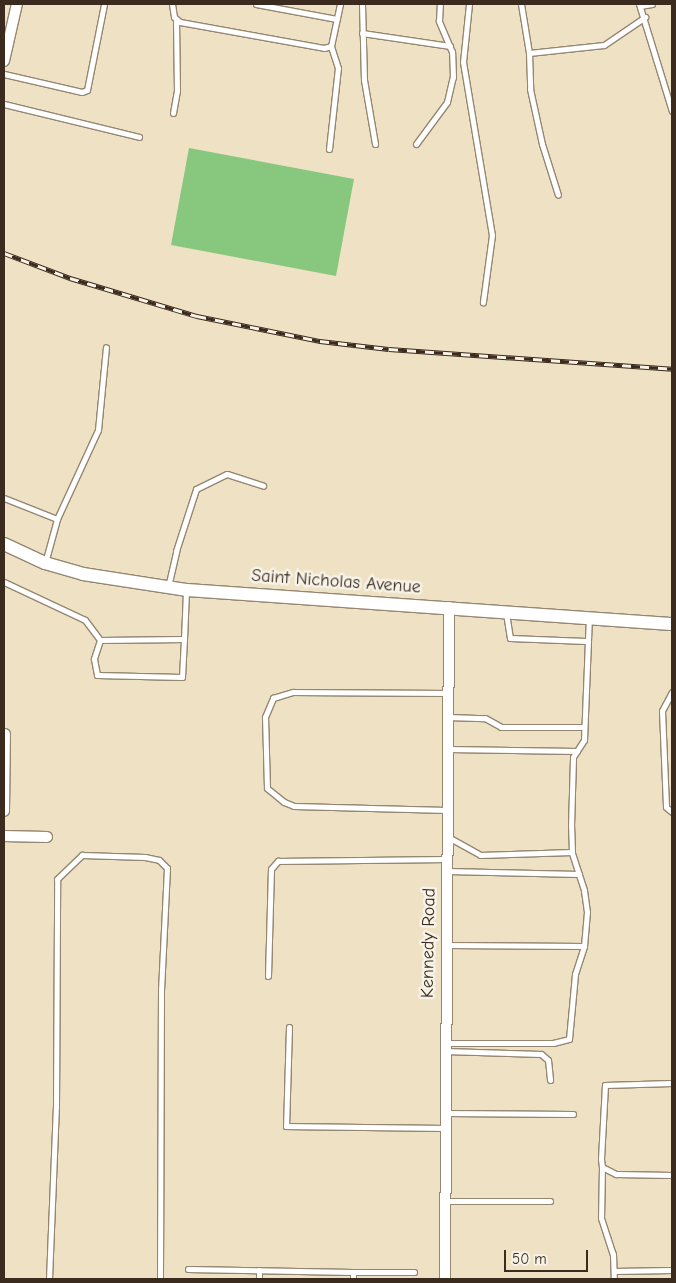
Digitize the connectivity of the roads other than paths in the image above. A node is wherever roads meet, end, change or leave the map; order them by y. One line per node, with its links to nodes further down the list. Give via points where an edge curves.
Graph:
1 (17, 4): 19 (street)
2 (104, 4): 20 (lane, via 88,90 82,92)
3 (172, 4): 13 (lane)
4 (256, 4): 14 (lane)
5 (340, 4): 14 (lane)
6 (362, 4): 15 (lane)
7 (440, 4): 17 (lane, via 439,21)
8 (469, 4): 29 (lane, via 463,62 492,234)
9 (521, 4): 18 (lane)
10 (652, 4): 11 (lane)
11 (640, 5): 12 (lane)
12 (645, 17): 18 (lane, via 604,45); 22 (lane)
13 (175, 19): 16 (lane, via 324,48); 23 (lane, via 177,91)
14 (337, 19): 16 (lane)
15 (362, 33): 17 (lane); 25 (lane, via 364,80)
16 (331, 46): 27 (lane, via 338,68)
17 (450, 46): 26 (lane, via 453,67 447,102)
18 (529, 52): 28 (lane, via 530,89)
19 (4, 59)
20 (4, 74)
21 (4, 104): 24 (lane)
22 (672, 111)
23 (173, 113)
24 (139, 137)
25 (375, 144)
26 (416, 144)
27 (329, 149)
28 (558, 195)
29 (482, 302)
30 (106, 347): 33 (lane, via 98,430)
31 (263, 486): 37 (lane, via 227,474 196,489)
32 (4, 498): 33 (lane)
33 (57, 519): 35 (lane)
34 (4, 544): 35 (street, Saint Nicholas Avenue)
35 (45, 563): 37 (street, Saint Nicholas Avenue, via 116,581)
36 (4, 582): 44 (lane, via 86,620)
37 (168, 588): 38 (street, Saint Nicholas Avenue)
38 (186, 590): 39 (street, Saint Nicholas Avenue); 43 (lane)
39 (449, 607): 40 (street, Saint Nicholas Avenue); 47 (street, Kennedy Road)
40 (506, 611): 41 (street, Saint Nicholas Avenue); 45 (lane, via 510,638)
41 (589, 618): 42 (street, Saint Nicholas Avenue); 45 (lane)
42 (672, 624)
43 (184, 639): 44 (lane); 44 (lane, via 182,677 97,675 94,659)
44 (100, 640)
45 (586, 640): 49 (lane)
46 (672, 692): 55 (lane, via 662,711 666,807)
47 (448, 693): 48 (street, Kennedy Road); 53 (lane, via 293,692 272,698 265,717 267,788 284,802 294,806)
48 (448, 717): 49 (lane, via 485,718 501,727); 51 (street, Kennedy Road)
49 (584, 727): 52 (lane, via 584,740)
50 (5, 734): 54 (street)
51 (447, 749): 52 (lane); 53 (street, Kennedy Road)
52 (577, 751): 59 (lane, via 573,757)
53 (447, 810): 57 (street, Kennedy Road)
54 (4, 811)
55 (672, 812)
56 (4, 836): 58 (street)
57 (447, 837): 59 (lane, via 480,855); 60 (street, Kennedy Road)
58 (47, 838)
59 (572, 852): 62 (lane)
60 (446, 859): 61 (street, Kennedy Road); 65 (lane, via 278,861 271,869)
61 (446, 871): 62 (lane); 63 (street, Kennedy Road)
62 (579, 874): 64 (lane, via 587,912)
63 (445, 944): 64 (lane); 67 (street, Kennedy Road)
64 (584, 946): 67 (lane, via 575,974 569,1039 553,1043)
65 (268, 976)
66 (288, 1027): 72 (lane, via 286,1126)
67 (444, 1047): 68 (lane, via 541,1054 548,1060); 70 (street, Kennedy Road)
68 (550, 1080)
69 (672, 1082): 73 (lane, via 605,1085)
70 (444, 1114): 71 (lane); 72 (street, Kennedy Road)
71 (573, 1114)
72 (443, 1128): 75 (street, Kennedy Road)
73 (602, 1167): 74 (lane, via 616,1174); 80 (lane, via 601,1218 613,1254)
74 (672, 1175)
75 (444, 1201): 76 (lane); 87 (street, Kennedy Road)
76 (550, 1201)
77 (188, 1269): 78 (lane)
78 (259, 1270): 81 (lane); 85 (lane)
79 (672, 1270): 80 (lane)
80 (614, 1271): 88 (lane)
81 (353, 1272): 82 (lane); 86 (lane)
82 (414, 1272)
83 (49, 1279): 84 (lane, via 56,1107 57,879 82,854 145,857 159,860 167,868 161,989)
84 (160, 1279)
85 (259, 1279)
86 (353, 1279)
87 (445, 1279)
88 (614, 1279)

